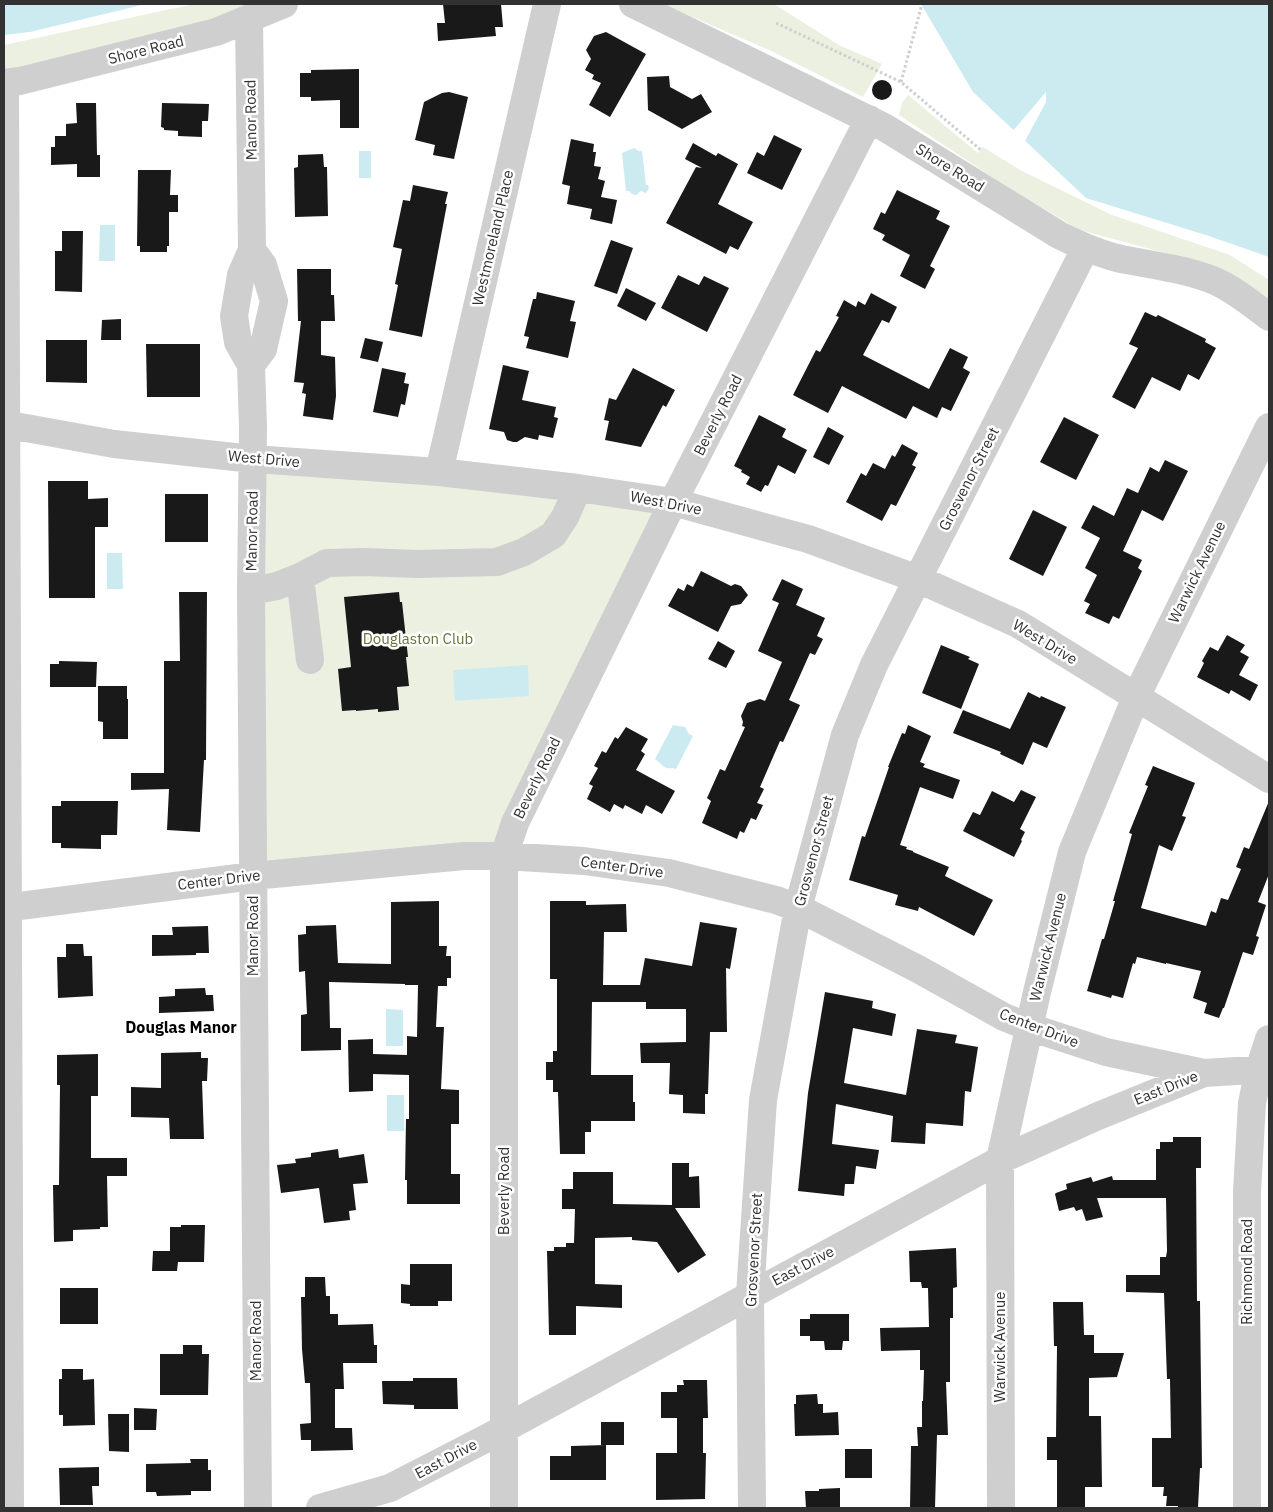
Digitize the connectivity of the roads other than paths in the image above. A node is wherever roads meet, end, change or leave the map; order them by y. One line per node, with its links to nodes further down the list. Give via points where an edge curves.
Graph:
1 (284, 4): 4 (street, Shore Road)
2 (547, 4): 14 (street, Westmoreland Place)
3 (633, 4): 6 (street, Shore Road)
4 (249, 19): 5 (street, Shore Road, via 216,32); 8 (street, Manor Road)
5 (4, 83): 11 (street)
6 (870, 119): 7 (street, Shore Road); 16 (street, Beverly Road)
7 (1085, 248): 9 (street, Shore Road, via 1214,281); 18 (street, Grosvenor Street)
8 (252, 250): 10 (street, Manor Road, via 241,275 234,316 238,342); 10 (street, via 263,265 274,302 263,349)
9 (1269, 317)
10 (251, 365): 13 (street, Manor Road)
11 (5, 424): 13 (street, West Drive, via 114,444); 25 (street)
12 (1269, 427): 21 (street, Warwick Avenue)
13 (253, 459): 14 (street, West Drive); 19 (street, Manor Road)
14 (439, 472): 15 (street, West Drive)
15 (578, 488): 16 (street, West Drive); 17 (street, via 565,518 553,535 524,552 497,562 327,563)
16 (673, 502): 18 (street, West Drive, via 808,539); 23 (street, Beverly Road, via 515,824)
17 (300, 577): 19 (street); 20 (street)
18 (918, 579): 21 (street, West Drive, via 1018,624); 26 (street, Grosvenor Street, via 874,665 845,735)
19 (251, 591): 24 (street, Manor Road)
20 (310, 660)
21 (1136, 697): 22 (street, West Drive); 27 (street, Warwick Avenue, via 1072,852)
22 (1269, 779)
23 (504, 856): 24 (street, Center Drive, via 464,856); 26 (street, Center Drive, via 584,861 669,873); 33 (street, Beverly Road)
24 (253, 876): 25 (street, Center Drive); 35 (street, Manor Road)
25 (6, 907): 34 (street)
26 (798, 908): 27 (street, Center Drive); 32 (street, Grosvenor Street, via 763,1100)
27 (1028, 1027): 30 (street, Center Drive, via 1106,1052); 31 (street, Warwick Avenue)
28 (1269, 1038): 29 (street, Richmond Road)
29 (1264, 1069): 30 (street, East Drive); 40 (street, Richmond Road, via 1252,1103 1247,1192)
30 (1204, 1073): 31 (street, East Drive)
31 (1000, 1160): 32 (street, East Drive); 39 (street, Warwick Avenue)
32 (750, 1294): 33 (street, East Drive); 38 (street, Grosvenor Street)
33 (504, 1428): 36 (street, East Drive, via 390,1488); 37 (street, Beverly Road)
34 (10, 1508)
35 (258, 1508)
36 (320, 1508)
37 (504, 1508)
38 (752, 1508)
39 (1001, 1508)
40 (1247, 1508)

